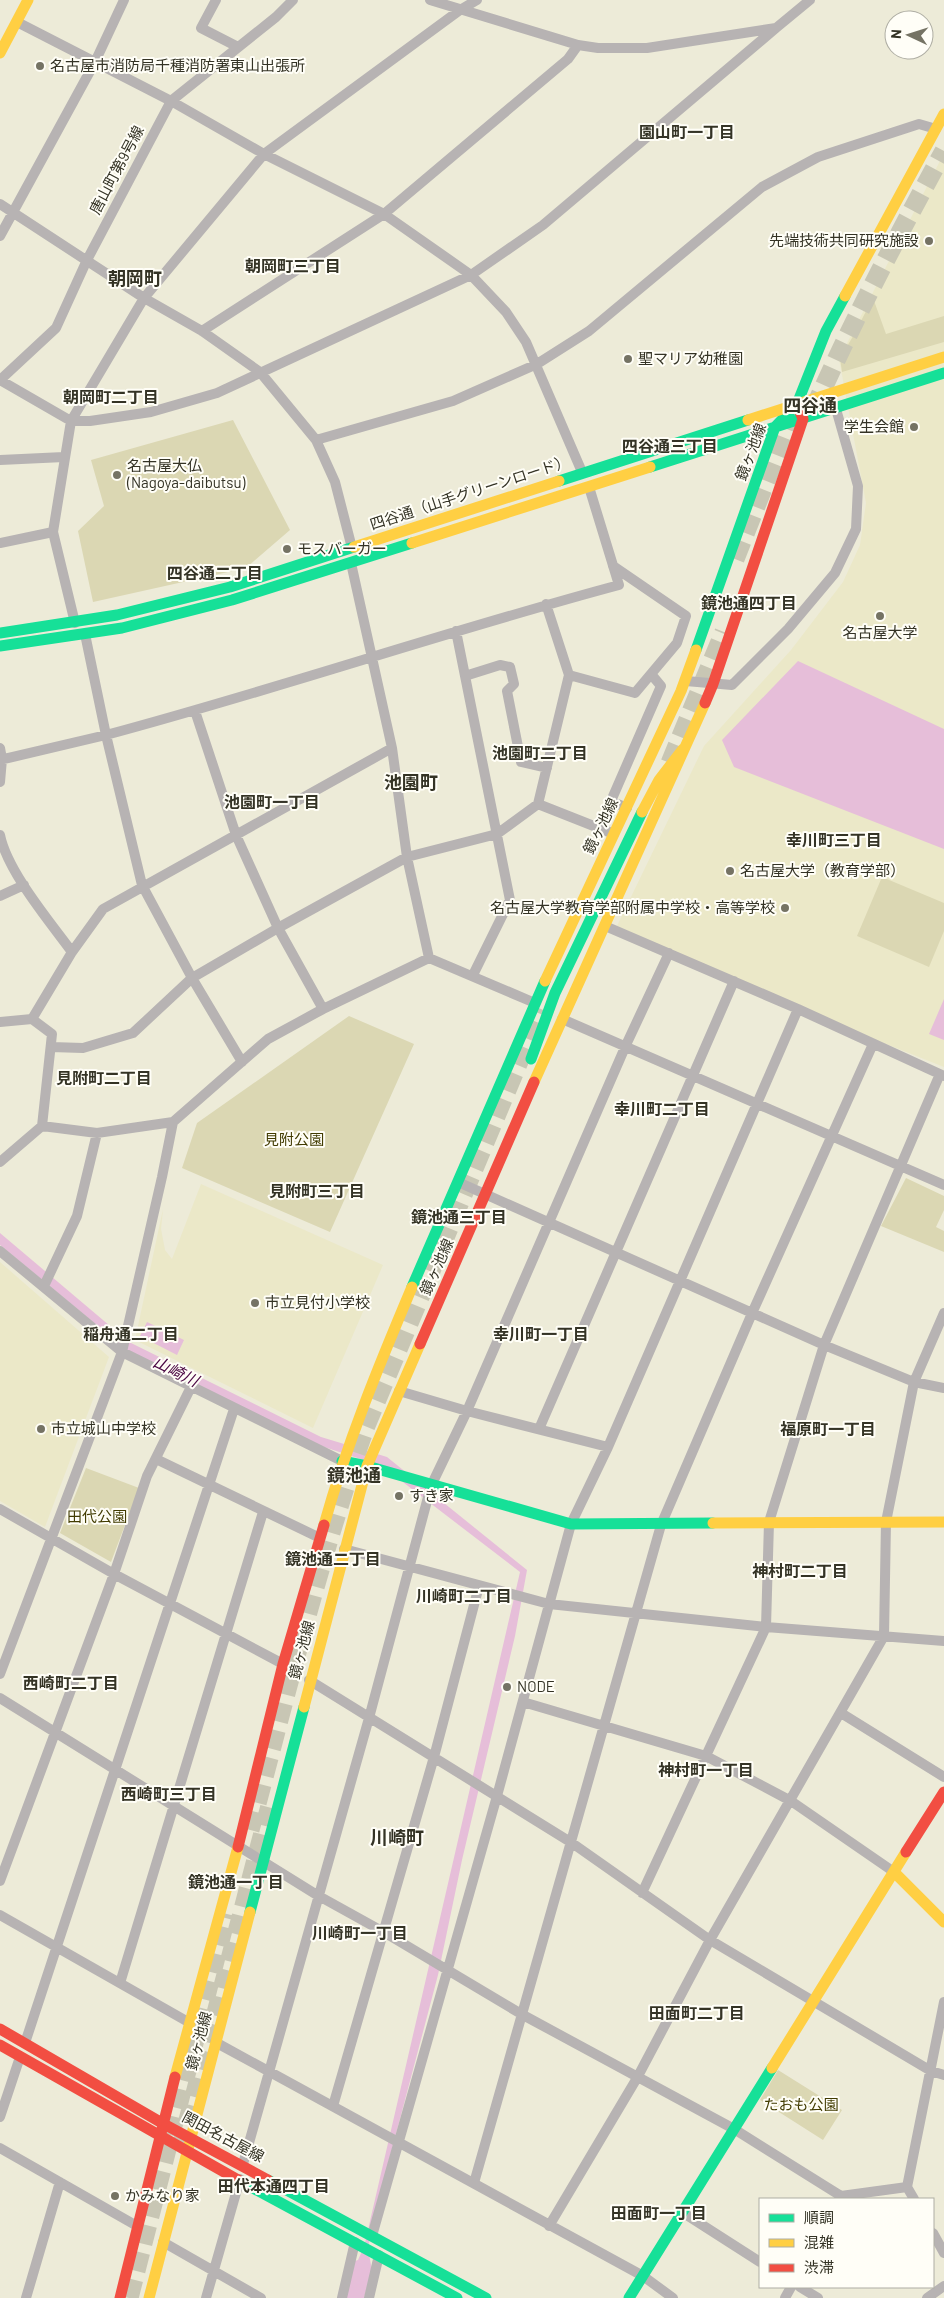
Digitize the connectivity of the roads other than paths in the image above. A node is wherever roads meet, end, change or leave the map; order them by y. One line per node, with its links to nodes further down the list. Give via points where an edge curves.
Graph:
1 (28, 0): 9 (main road)
2 (124, 0): 14 (street)
3 (216, 0): 12 (street, via 201,28)
4 (293, 0): 12 (street, 唐山町第9号線)
5 (430, 0): 8 (street)
6 (477, 0): 8 (street)
7 (810, 0): 10 (street)
8 (460, 10): 11 (street); 18 (street)
9 (17, 22): 13 (main road); 14 (street)
10 (776, 28): 11 (street, via 647,48); 24 (street, via 543,225)
11 (578, 45): 21 (street, via 568,59)
12 (238, 48): 15 (street, 唐山町第9号線)
13 (0, 53)
14 (95, 62): 15 (street); 20 (street)
15 (171, 101): 18 (street); 23 (street, 唐山町第9号線)
16 (944, 114): 17 (main road)
17 (936, 129): 28 (street, via 919,124 818,157 762,187 589,331); 32 (main road, via 826,331)
18 (264, 154): 21 (street); 25 (street)
19 (0, 204): 20 (street)
20 (13, 212): 22 (street); 23 (street)
21 (384, 214): 24 (street); 26 (street)
22 (0, 236)
23 (87, 260): 25 (street); 31 (street, 唐山町第9号線, via 56,328)
24 (471, 275): 28 (street, via 506,312); 29 (street)
25 (144, 298): 26 (street); 35 (street)
26 (202, 330): 29 (street)
27 (944, 357): 32 (main road, 四谷通（山手グリーンロード）)
28 (537, 364): 37 (street, via 453,401); 40 (street)
29 (260, 372): 35 (street, via 217,394 150,412 90,422); 37 (street)
30 (944, 374): 33 (main road)
31 (0, 380): 35 (street)
32 (797, 404): 34 (main road); 36 (main road, 鏡ヶ池線); 40 (main road, 四谷通（山手グリーンロード）)
33 (836, 409): 34 (main road); 58 (street, via 858,486 856,529 835,573 788,628 732,686)
34 (803, 419): 36 (main road); 58 (main road, 鏡ヶ池線)
35 (71, 421): 38 (street)
36 (775, 427): 41 (main road); 57 (main road, 鏡ヶ池線)
37 (316, 440): 44 (street, via 335,482)
38 (64, 457): 39 (street); 42 (street)
39 (0, 460)
40 (582, 472): 44 (main road, 四谷通（山手グリーンロード）)
41 (589, 487): 45 (main road); 46 (street)
42 (53, 532): 43 (street); 48 (street)
43 (0, 543)
44 (352, 548): 48 (main road, 四谷通（山手グリーンロード）, via 230,586)
45 (351, 563): 51 (main road, via 232,600); 53 (street)
46 (613, 566): 47 (street, via 619,585); 54 (street, via 686,616 677,643)
47 (546, 604): 49 (street); 56 (street)
48 (75, 623): 50 (main road, 四谷通（山手グリーンロード）)
49 (456, 631): 53 (street); 55 (street)
50 (0, 632)
51 (85, 634): 52 (main road); 60 (street)
52 (0, 646)
53 (372, 656): 59 (street); 62 (street)
54 (651, 674): 56 (street, via 636,693); 68 (street, via 661,686 611,801)
55 (465, 676): 65 (street, via 500,665 510,667 514,684 507,691 521,762); 69 (street)
56 (569, 676): 65 (street)
57 (686, 680): 58 (street); 68 (main road, 鏡ヶ池線)
58 (713, 684): 63 (main road, 鏡ヶ池線)
59 (195, 711): 60 (street); 72 (street)
60 (106, 735): 64 (street); 75 (street)
61 (0, 748): 64 (street)
62 (392, 748): 72 (street); 73 (street)
63 (683, 749): 77 (main road, 鏡ヶ池線); 94 (main road, via 658,780 628,839 556,993)
64 (1, 759): 66 (street)
65 (547, 768): 67 (street)
66 (0, 782)
67 (538, 804): 69 (street); 70 (street)
68 (627, 808): 70 (main road, 鏡ヶ池線)
69 (497, 834): 73 (street); 82 (street, via 510,900)
70 (614, 834): 85 (main road, 鏡ヶ池線)
71 (0, 835): 74 (street)
72 (236, 835): 75 (street); 78 (street)
73 (407, 856): 78 (street); 81 (street)
74 (24, 885): 76 (street); 79 (street)
75 (142, 886): 79 (street, via 103,909); 83 (street)
76 (0, 896)
77 (605, 926): 80 (street); 89 (main road, 鏡ヶ池線)
78 (278, 928): 83 (street); 86 (street)
79 (72, 952): 88 (street)
80 (670, 953): 84 (street); 92 (street)
81 (429, 958): 82 (street); 86 (street)
82 (473, 975): 85 (street)
83 (192, 978): 93 (street, via 133,1033 83,1048); 95 (street)
84 (734, 981): 87 (street); 97 (street)
85 (535, 1003): 105 (main road, 鏡ヶ池線)
86 (323, 1009): 95 (street, via 268,1039)
87 (798, 1009): 91 (street); 98 (street)
88 (32, 1019): 90 (street); 93 (street, via 52,1034)
89 (562, 1019): 92 (street); 107 (main road, 鏡ヶ池線)
90 (0, 1022)
91 (873, 1044): 96 (street); 102 (street)
92 (626, 1045): 97 (street); 108 (street)
93 (51, 1047): 100 (street)
94 (531, 1058)
95 (242, 1062): 99 (street)
96 (942, 1075): 104 (street)
97 (692, 1076): 98 (street); 110 (street)
98 (757, 1104): 102 (street); 111 (street)
99 (173, 1122): 101 (street); 116 (street)
100 (42, 1126): 101 (street); 103 (street)
101 (97, 1133): 112 (street, via 77,1216)
102 (831, 1136): 104 (street); 113 (street)
103 (0, 1162)
104 (902, 1167): 106 (street); 115 (street)
105 (458, 1182): 107 (street); 126 (main road, 鏡ヶ池線, via 374,1376)
106 (944, 1186)
107 (485, 1195): 108 (street); 120 (main road, 鏡ヶ池線)
108 (549, 1223): 110 (street); 122 (street)
109 (0, 1251): 112 (street)
110 (615, 1251): 111 (street); 123 (street)
111 (680, 1281): 113 (street); 124 (street)
112 (44, 1286): 116 (street)
113 (753, 1311): 115 (street); 136 (street)
114 (944, 1313): 117 (street)
115 (824, 1345): 117 (street); 132 (street)
116 (123, 1352): 118 (street); 137 (street)
117 (914, 1382): 119 (street); 133 (street)
118 (191, 1387): 121 (street); 125 (street)
119 (944, 1388)
120 (399, 1391): 122 (street); 127 (main road, 鏡ヶ池線)
121 (234, 1409): 126 (street); 128 (street)
122 (467, 1411): 123 (street); 129 (street)
123 (539, 1429): 124 (street)
124 (608, 1447): 135 (street)
125 (156, 1459): 128 (street); 141 (street, via 147,1476)
126 (342, 1461): 127 (main road); 138 (main road, 鏡ヶ池線)
127 (367, 1466): 129 (main road); 139 (main road, 鏡ヶ池線)
128 (208, 1486): 131 (street); 143 (street)
129 (431, 1486): 135 (main road); 140 (street)
130 (0, 1510): 137 (street)
131 (263, 1512): 138 (street); 147 (street)
132 (768, 1522): 133 (main road); 136 (main road); 146 (street)
133 (886, 1522): 134 (main road); 148 (street)
134 (944, 1522)
135 (571, 1524): 136 (main road); 144 (street)
136 (661, 1525): 145 (street)
137 (52, 1537): 141 (street); 151 (street)
138 (320, 1538): 150 (main road, 鏡ヶ池線)
139 (344, 1549): 140 (street); 152 (main road, 鏡ヶ池線)
140 (411, 1566): 142 (street); 156 (street)
141 (114, 1574): 143 (street); 158 (street)
142 (479, 1586): 144 (street); 160 (street)
143 (171, 1604): 147 (street); 161 (street)
144 (550, 1604): 145 (street); 154 (street)
145 (635, 1612): 146 (street); 157 (street)
146 (766, 1627): 148 (street); 159 (street)
147 (225, 1635): 150 (street); 166 (street)
148 (884, 1636): 149 (street); 155 (street)
149 (944, 1641)
150 (283, 1664): 168 (main road, 鏡ヶ池線)
151 (0, 1674)
152 (309, 1680): 156 (street); 169 (main road, 鏡ヶ池線)
153 (0, 1698): 158 (street)
154 (523, 1702): 157 (street); 164 (street)
155 (841, 1713): 162 (street); 165 (street)
156 (369, 1718): 160 (street); 173 (street)
157 (604, 1724): 159 (street); 167 (street)
158 (55, 1732): 161 (street); 171 (street)
159 (706, 1756): 165 (street); 172 (street)
160 (434, 1757): 164 (street); 176 (street)
161 (115, 1768): 166 (street); 178 (street)
162 (944, 1777)
163 (944, 1792): 170 (main road)
164 (497, 1796): 167 (street); 179 (street)
165 (791, 1801): 170 (street); 177 (street)
166 (174, 1805): 168 (street); 180 (street)
167 (572, 1843): 172 (street); 183 (street)
168 (239, 1845): 169 (street); 184 (main road, 鏡ヶ池線)
169 (263, 1862): 173 (street); 186 (main road, 鏡ヶ池線)
170 (894, 1872): 175 (main road); 181 (main road)
171 (0, 1881)
172 (642, 1892): 177 (street)
173 (318, 1895): 176 (street); 191 (street)
174 (0, 1916): 178 (street)
175 (944, 1922)
176 (382, 1931): 179 (street); 194 (street)
177 (710, 1940): 181 (street); 193 (street)
178 (57, 1948): 180 (street); 187 (street)
179 (446, 1969): 183 (street); 200 (street)
180 (120, 1983): 184 (street)
181 (813, 2000): 190 (street); 197 (main road)
182 (944, 2002): 190 (street)
183 (523, 2015): 193 (street); 206 (street)
184 (190, 2023): 196 (main road, 鏡ヶ池線)
185 (0, 2029): 187 (main road, 関田名古屋線)
186 (215, 2042): 191 (street); 199 (main road, 鏡ヶ池線)
187 (25, 2043): 196 (main road, 関田名古屋線)
188 (0, 2045): 189 (main road, 関田名古屋線)
189 (20, 2057): 195 (street); 198 (main road, 関田名古屋線)
190 (931, 2071): 192 (street); 207 (street)
191 (268, 2073): 194 (street); 203 (street)
192 (944, 2075)
193 (637, 2078): 197 (street); 212 (street)
194 (333, 2106): 200 (street)
195 (0, 2117)
196 (162, 2122): 198 (main road, 鏡ヶ池線); 199 (main road, 関田名古屋線)
197 (734, 2129): 208 (street); 210 (main road)
198 (159, 2136): 202 (main road, 関田名古屋線); 211 (main road, 鏡ヶ池線)
199 (190, 2136): 202 (main road, 鏡ヶ池線); 203 (main road, 関田名古屋線)
200 (398, 2142): 206 (street); 214 (street)
201 (0, 2148): 205 (street)
202 (186, 2152): 204 (main road, 関田名古屋線); 215 (main road, 鏡ヶ池線)
203 (243, 2164): 214 (main road, 関田名古屋線)
204 (240, 2180): 216 (main road, 関田名古屋線); 220 (street)
205 (60, 2182): 211 (street); 224 (street)
206 (474, 2183): 212 (street)
207 (907, 2187): 208 (street); 209 (street)
208 (840, 2197)
209 (913, 2198)
210 (682, 2212): 219 (street); 221 (main road)
211 (138, 2226): 225 (main road, 鏡ヶ池線)
212 (549, 2226): 221 (street)
213 (934, 2235): 217 (street)
214 (372, 2236): 232 (main road, 関田名古屋線)
215 (163, 2242): 220 (street); 226 (main road, 鏡ヶ池線)
216 (355, 2242): 218 (main road, 関田名古屋線); 229 (street)
217 (944, 2253)
218 (379, 2255): 230 (street); 231 (main road, 関田名古屋線)
219 (759, 2261)
220 (213, 2270): 227 (street); 228 (street)
221 (643, 2276): 233 (main road); 234 (street)
222 (944, 2286): 236 (street)
223 (802, 2288): 235 (street)
224 (26, 2298)
225 (120, 2298)
226 (148, 2298)
227 (206, 2298)
228 (261, 2298)
229 (342, 2298)
230 (369, 2298)
231 (457, 2298)
232 (486, 2298)
233 (629, 2298)
234 (673, 2298)
235 (818, 2298)
236 (927, 2298)

